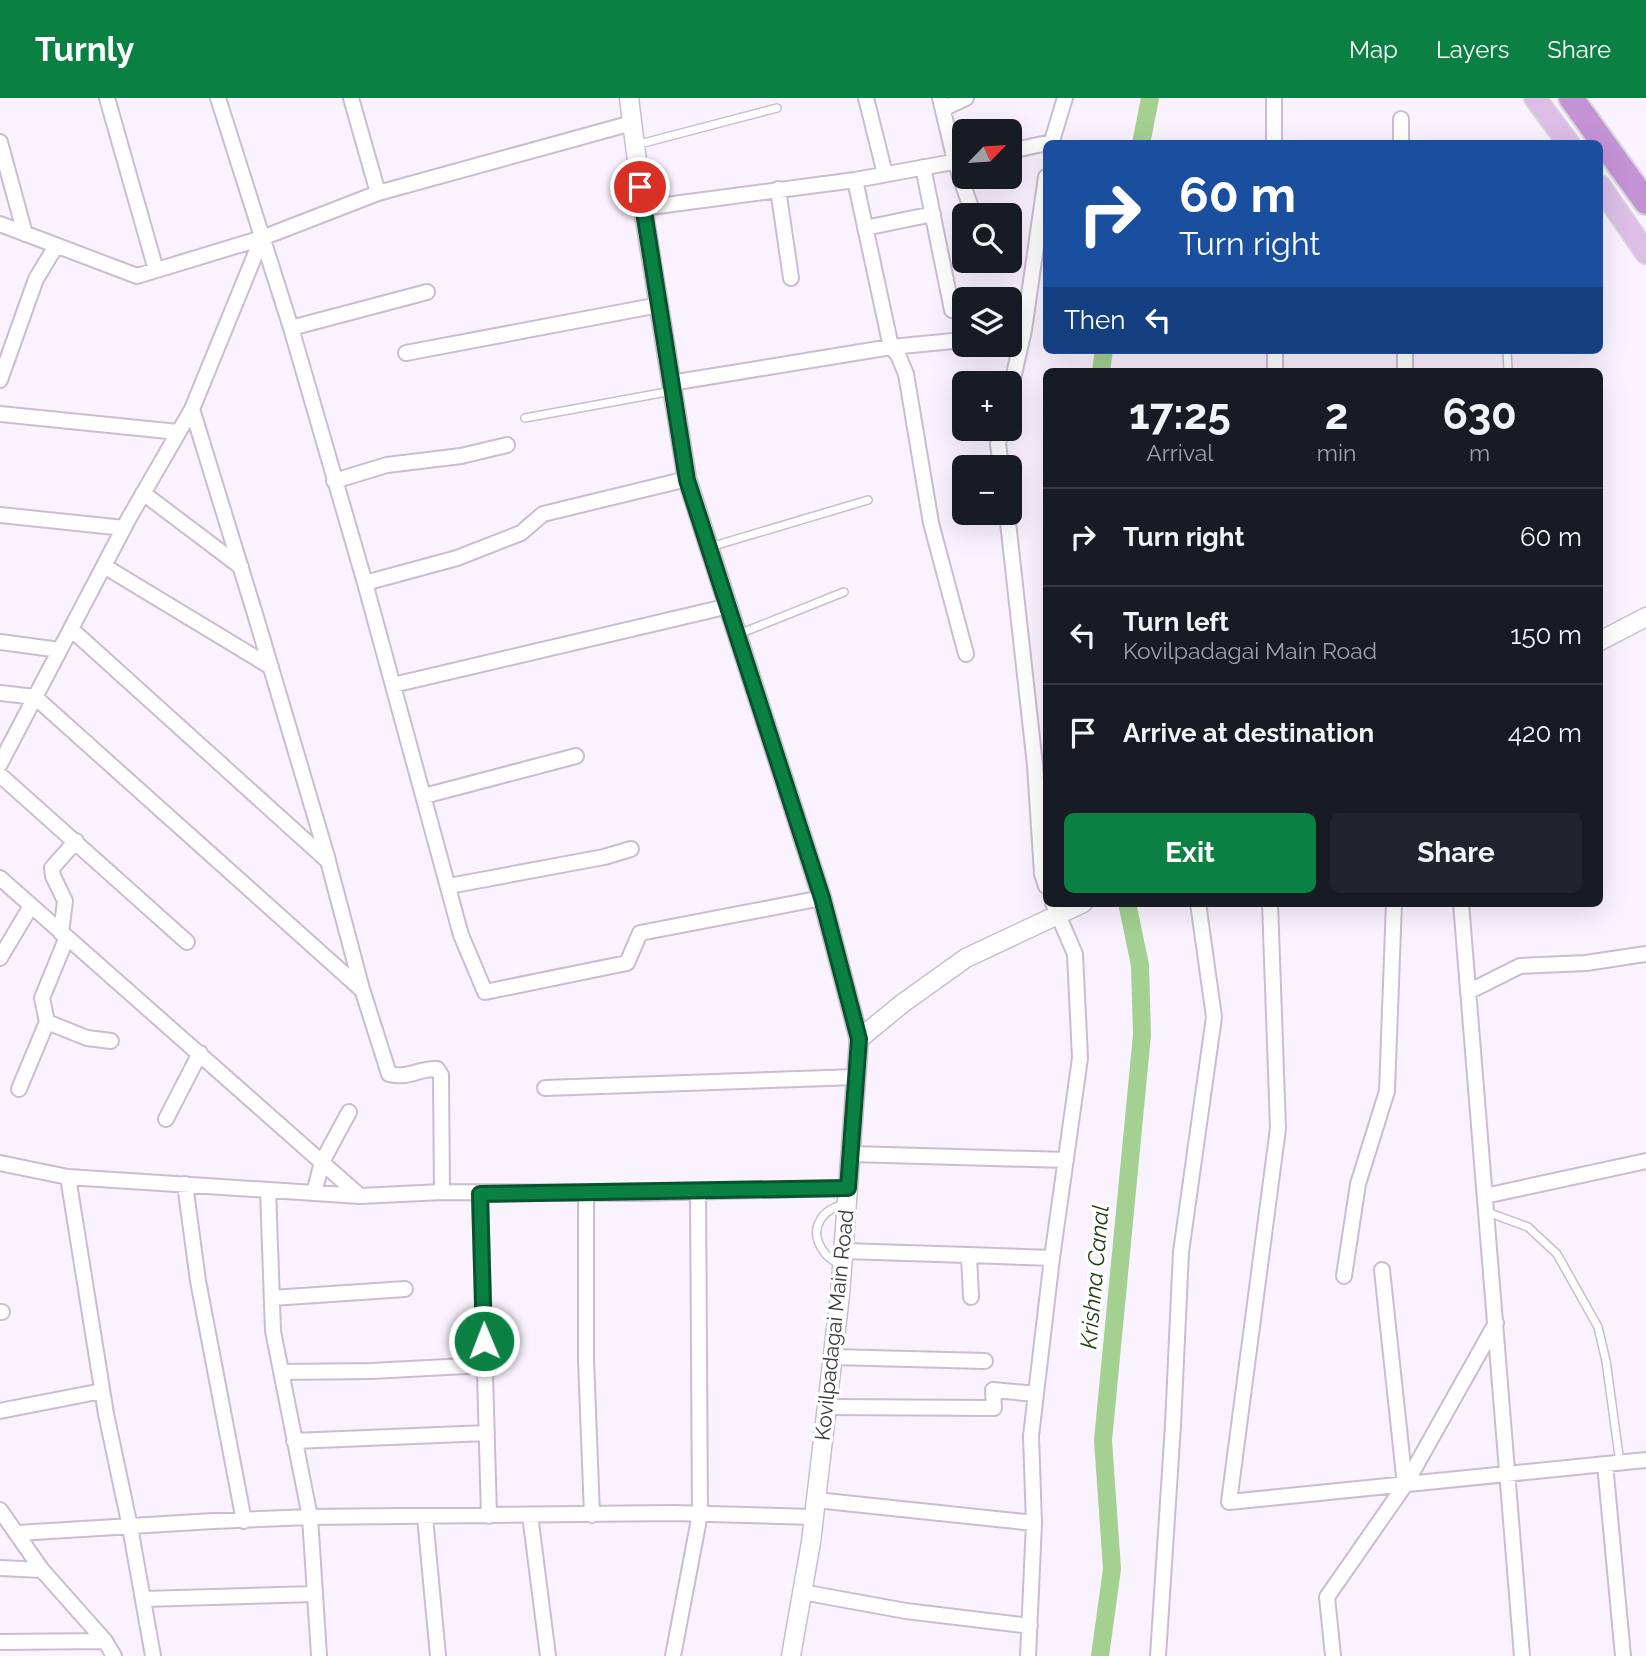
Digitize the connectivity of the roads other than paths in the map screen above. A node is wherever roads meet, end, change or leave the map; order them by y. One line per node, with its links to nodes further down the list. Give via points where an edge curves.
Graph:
1 (107, 98): 43 (street)
2 (218, 98): 40 (street)
3 (351, 98): 32 (street)
4 (629, 98): 14 (street, Kovilpadagai Main Road)
5 (866, 98): 28 (street)
6 (967, 98): 11 (street)
7 (1065, 98): 16 (street)
8 (1273, 98): 17 (street)
9 (1535, 98): 19 (main road)
10 (1571, 98): 20 (highway)
11 (941, 103): 15 (street)
12 (777, 108): 23 (lane)
13 (1401, 119): 18 (street)
14 (632, 123): 23 (street, Kovilpadagai Main Road); 32 (street)
15 (952, 136)
16 (1053, 140)
17 (1274, 140)
18 (1401, 140)
19 (1566, 140)
20 (1601, 140)
21 (0, 142): 39 (street)
22 (1603, 142): 34 (highway)
23 (635, 145): 35 (street, Kovilpadagai Main Road)
24 (1043, 145): 25 (street)
25 (1022, 149)
26 (952, 162): 27 (street)
27 (923, 167): 28 (street); 36 (street)
28 (885, 174): 29 (street)
29 (855, 180): 30 (street); 38 (street)
30 (778, 189): 35 (street); 44 (street)
31 (1603, 190): 42 (main road)
32 (378, 192): 40 (street)
33 (1043, 198): 52 (street)
34 (1646, 202)
35 (643, 208): 46 (street, Kovilpadagai Main Road)
36 (933, 214): 38 (street); 47 (street)
37 (0, 224): 39 (street)
38 (865, 228): 50 (street)
39 (25, 234): 41 (street)
40 (262, 238): 43 (street); 48 (street); 55 (street)
41 (56, 246): 43 (street, via 137,276); 53 (street, via 36,279)
42 (1646, 253)
43 (156, 270)
44 (791, 278)
45 (428, 292): 48 (street)
46 (659, 305): 51 (street); 54 (street, Kovilpadagai Main Road)
47 (952, 305)
48 (291, 328): 61 (street)
49 (952, 341): 50 (street)
50 (891, 347): 54 (street); 79 (street, via 906,374 931,523)
51 (407, 353)
52 (1015, 371)
53 (0, 380)
54 (672, 387): 57 (lane); 60 (street, Kovilpadagai Main Road)
55 (192, 409): 58 (street); 69 (street)
56 (0, 414): 58 (street)
57 (524, 418)
58 (178, 432): 62 (street)
59 (507, 445): 61 (street, via 387,465)
60 (687, 480): 67 (street, Kovilpadagai Main Road); 70 (street, via 543,514 521,533 457,558)
61 (334, 481): 70 (street)
62 (143, 493): 66 (street); 69 (street)
63 (867, 500): 67 (lane)
64 (0, 515): 66 (street)
65 (1008, 525): 91 (street)
66 (124, 528): 68 (street)
67 (709, 547): 72 (street, Kovilpadagai Main Road)
68 (104, 566): 74 (street); 80 (street)
69 (241, 567): 80 (street)
70 (365, 583): 81 (street)
71 (844, 592): 75 (lane)
72 (729, 606): 75 (street, Kovilpadagai Main Road); 81 (street)
73 (1646, 617): 76 (street)
74 (71, 629): 78 (street); 90 (street)
75 (738, 635): 94 (street, Kovilpadagai Main Road)
76 (1603, 639)
77 (0, 642): 78 (street)
78 (60, 650): 83 (street)
79 (967, 654)
80 (271, 667): 90 (street)
81 (393, 685): 87 (street)
82 (0, 693): 83 (street)
83 (35, 697): 85 (street); 105 (street)
84 (576, 756): 87 (street)
85 (1, 760)
86 (0, 775): 88 (street)
87 (424, 796): 93 (street)
88 (76, 841): 101 (street, via 52,868 65,901); 102 (street)
89 (631, 849): 93 (street)
90 (328, 861): 105 (street)
91 (1043, 877)
92 (0, 878): 95 (street)
93 (449, 886): 94 (street, via 461,934 485,992 627,963 640,933)
94 (822, 898): 108 (street, Kovilpadagai Main Road)
95 (31, 906): 101 (street); 104 (street)
96 (1199, 907): 184 (street, via 1214,1017 1181,1252)
97 (1270, 907): 155 (street, via 1278,1128 1229,1502)
98 (1394, 907): 136 (street, via 1387,1091 1358,1184)
99 (1461, 907): 106 (street)
100 (1055, 909): 108 (street, via 966,958); 117 (street, via 1074,954 1080,1058)
101 (64, 935): 107 (street, via 42,998); 110 (street)
102 (187, 942)
103 (1646, 954): 106 (street, via 1520,966)
104 (0, 958)
105 (362, 989): 125 (street, via 389,1074 402,1077 431,1068 441,1075)
106 (1468, 992): 131 (street)
107 (47, 1022): 109 (street, via 87,1038); 112 (street)
108 (859, 1039): 111 (street, Kovilpadagai Main Road)
109 (111, 1041)
110 (200, 1053): 115 (street); 119 (street)
111 (857, 1077): 113 (street); 116 (street, Kovilpadagai Main Road)
112 (19, 1088)
113 (545, 1088)
114 (349, 1112): 119 (street)
115 (166, 1119)
116 (851, 1154): 117 (street); 130 (street, Kovilpadagai Main Road)
117 (1066, 1160): 133 (street)
118 (1646, 1161): 131 (street)
119 (322, 1162): 127 (street); 129 (street)
120 (0, 1163): 121 (street)
121 (68, 1177): 122 (street); 145 (street)
122 (185, 1184): 123 (street); 164 (street, via 198,1281)
123 (268, 1190): 127 (street); 139 (street)
124 (698, 1191): 126 (street); 130 (street); 158 (street)
125 (442, 1192): 128 (street); 129 (street)
126 (586, 1192): 128 (street); 160 (street)
127 (314, 1193): 129 (street)
128 (480, 1194): 143 (street)
129 (360, 1196)
130 (847, 1196): 134 (street, Kovilpadagai Main Road); 134 (lane, via 820,1217 817,1230 823,1252)
131 (1486, 1204): 140 (street); 152 (lane, via 1528,1227 1558,1254 1598,1327)
132 (969, 1255): 133 (street); 134 (street); 138 (street)
133 (1052, 1258): 146 (street)
134 (843, 1259): 141 (street, Kovilpadagai Main Road)
135 (1382, 1270): 155 (street)
136 (1343, 1276)
137 (405, 1289): 139 (street)
138 (971, 1297)
139 (272, 1298): 144 (street)
140 (1496, 1323): 154 (street); 155 (street)
141 (832, 1357): 142 (street); 147 (street, Kovilpadagai Main Road)
142 (985, 1361)
143 (485, 1365): 144 (street); 149 (street)
144 (281, 1372): 150 (street)
145 (102, 1391): 148 (street); 166 (street)
146 (1036, 1394): 147 (street, via 993,1390 994,1408); 165 (street, via 1031,1436)
147 (827, 1407): 156 (street, Kovilpadagai Main Road)
148 (0, 1411)
149 (487, 1433): 150 (street); 161 (street)
150 (293, 1441): 162 (street)
151 (1646, 1460): 152 (street)
152 (1620, 1463): 153 (street)
153 (1605, 1464): 154 (street); 187 (street)
154 (1508, 1475): 155 (street); 186 (street)
155 (1405, 1485): 185 (street, via 1327,1597)
156 (815, 1508): 158 (street); 165 (street); 170 (street, Kovilpadagai Main Road)
157 (0, 1510): 167 (street)
158 (700, 1514): 160 (street); 181 (street)
159 (530, 1515): 160 (street); 161 (street); 180 (street)
160 (592, 1515)
161 (489, 1516): 163 (street)
162 (310, 1517): 163 (street); 164 (street); 171 (street)
163 (425, 1517): 179 (street)
164 (244, 1521): 166 (street)
165 (1034, 1522): 173 (street)
166 (130, 1527): 167 (street); 172 (street)
167 (19, 1534): 169 (street)
168 (0, 1568): 169 (street)
169 (42, 1570): 174 (street)
170 (802, 1592): 173 (street); 182 (street, Kovilpadagai Main Road)
171 (315, 1594): 172 (street); 178 (street)
172 (143, 1599): 177 (street)
173 (1030, 1626): 183 (street)
174 (105, 1641): 175 (street); 176 (street)
175 (0, 1642)
176 (114, 1656)
177 (153, 1656)
178 (319, 1656)
179 (438, 1656)
180 (548, 1656)
181 (673, 1656)
182 (791, 1656)
183 (1028, 1656)
184 (1158, 1656)
185 (1333, 1656)
186 (1522, 1656)
187 (1623, 1656)

